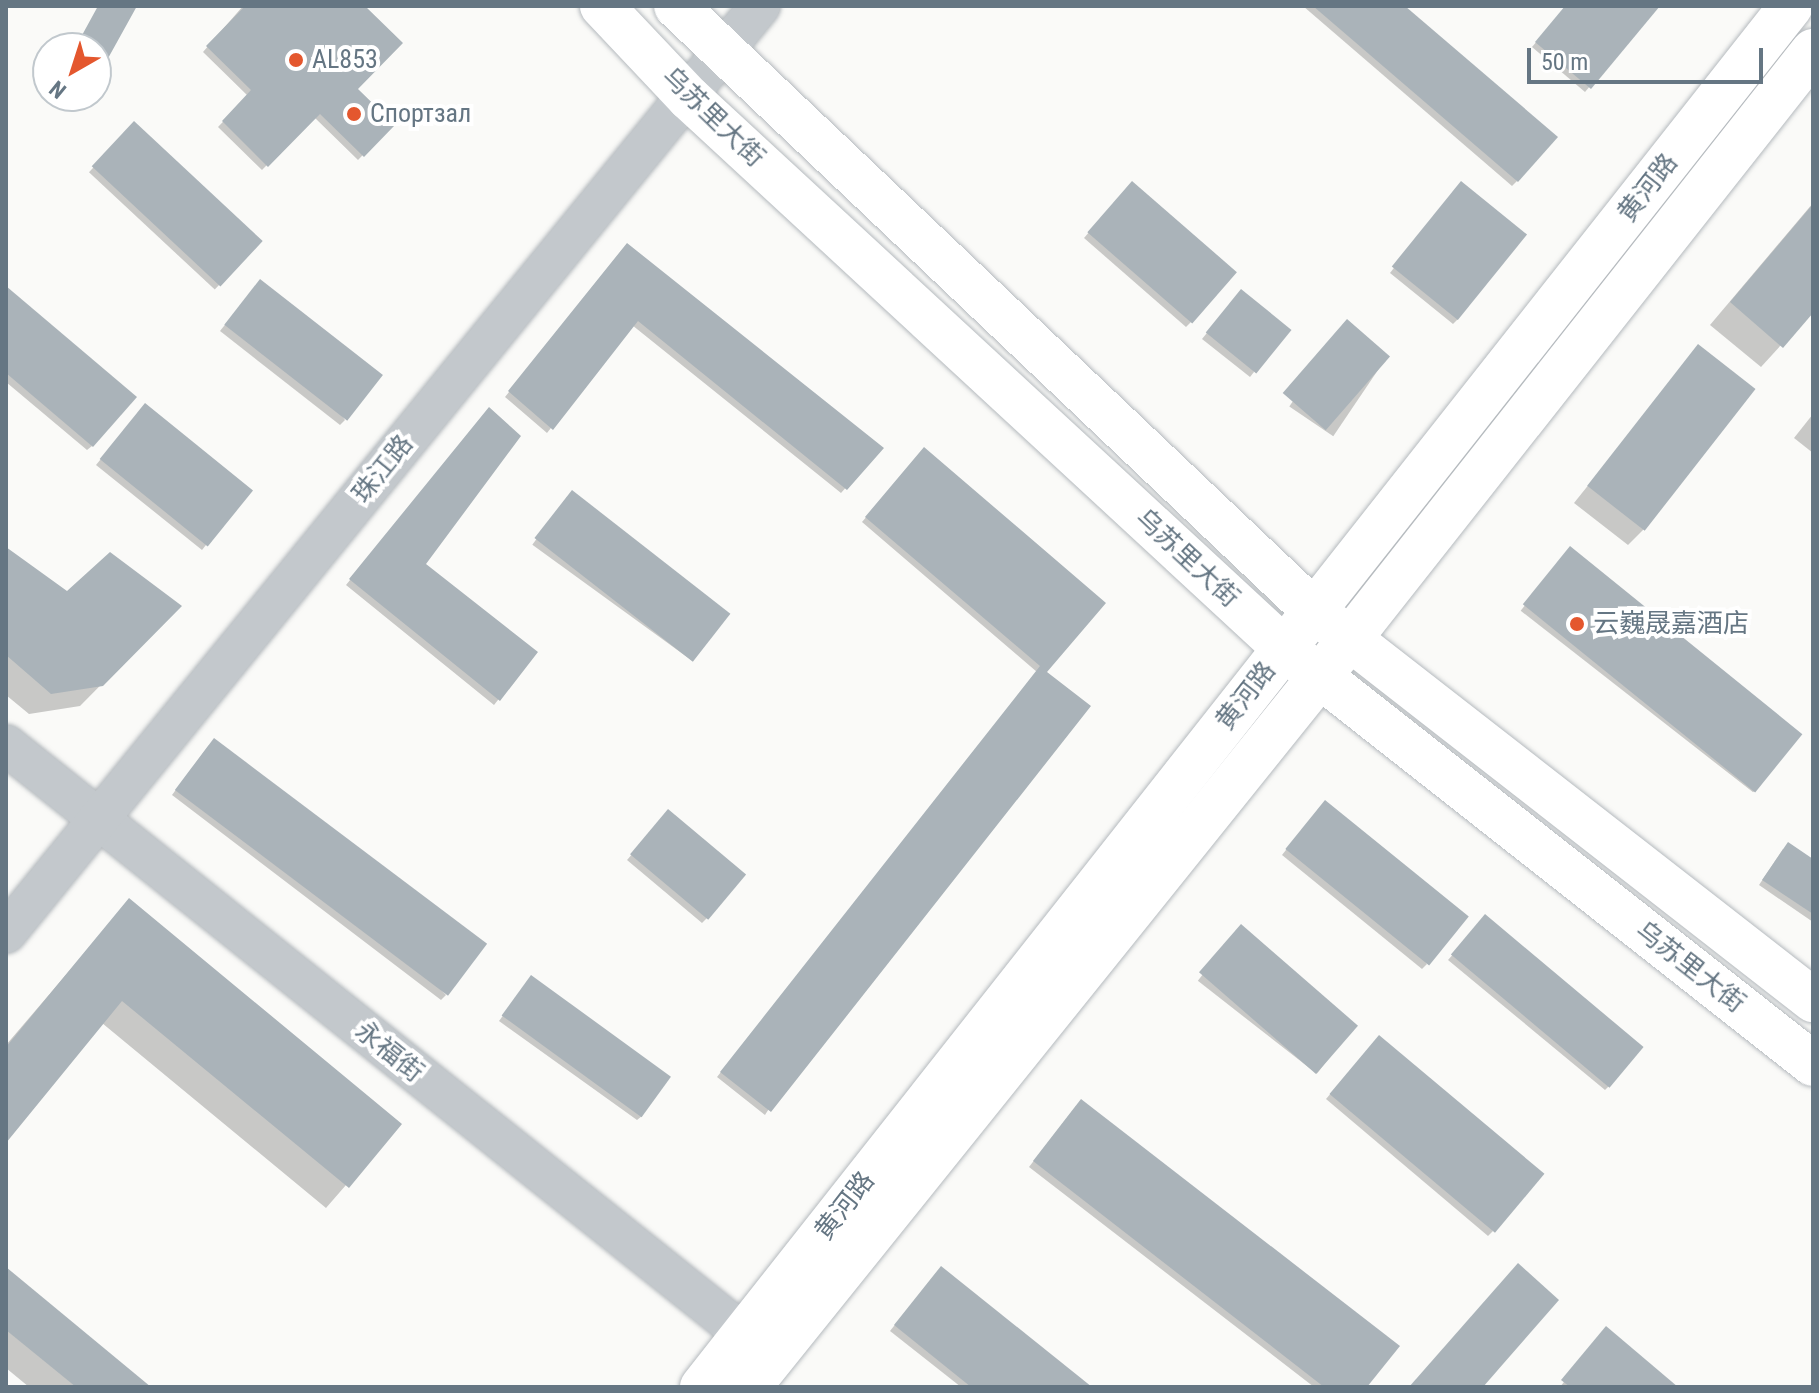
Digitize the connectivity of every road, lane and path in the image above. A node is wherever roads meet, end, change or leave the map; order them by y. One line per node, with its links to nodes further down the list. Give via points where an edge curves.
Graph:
1 (602, 6): 7 (main road, 乌苏里大街)
2 (676, 6): 6 (main road, 乌苏里大街)
3 (760, 6): 6 (street, 珠江路)
4 (1791, 6): 8 (main road, 黄河路)
5 (1813, 51): 9 (main road, 黄河路)
6 (723, 55): 7 (street, 珠江路); 8 (main road, 乌苏里大街)
7 (689, 98): 10 (main road, 乌苏里大街); 13 (street, 珠江路)
8 (1314, 611): 9 (main road, 乌苏里大街); 10 (main road, 黄河路)
9 (1349, 640): 11 (main road, 黄河路); 15 (main road, 乌苏里大街)
10 (1284, 648): 11 (main road, 乌苏里大街); 17 (main road, 黄河路)
11 (1320, 676): 16 (main road, 乌苏里大街); 17 (main road, 黄河路)
12 (6, 745): 13 (street, 永福街)
13 (97, 817): 14 (street, 珠江路); 17 (street, 永福街)
14 (6, 933)
15 (1813, 1000)
16 (1813, 1064)
17 (755, 1360): 18 (main road, 黄河路)
18 (702, 1387)

